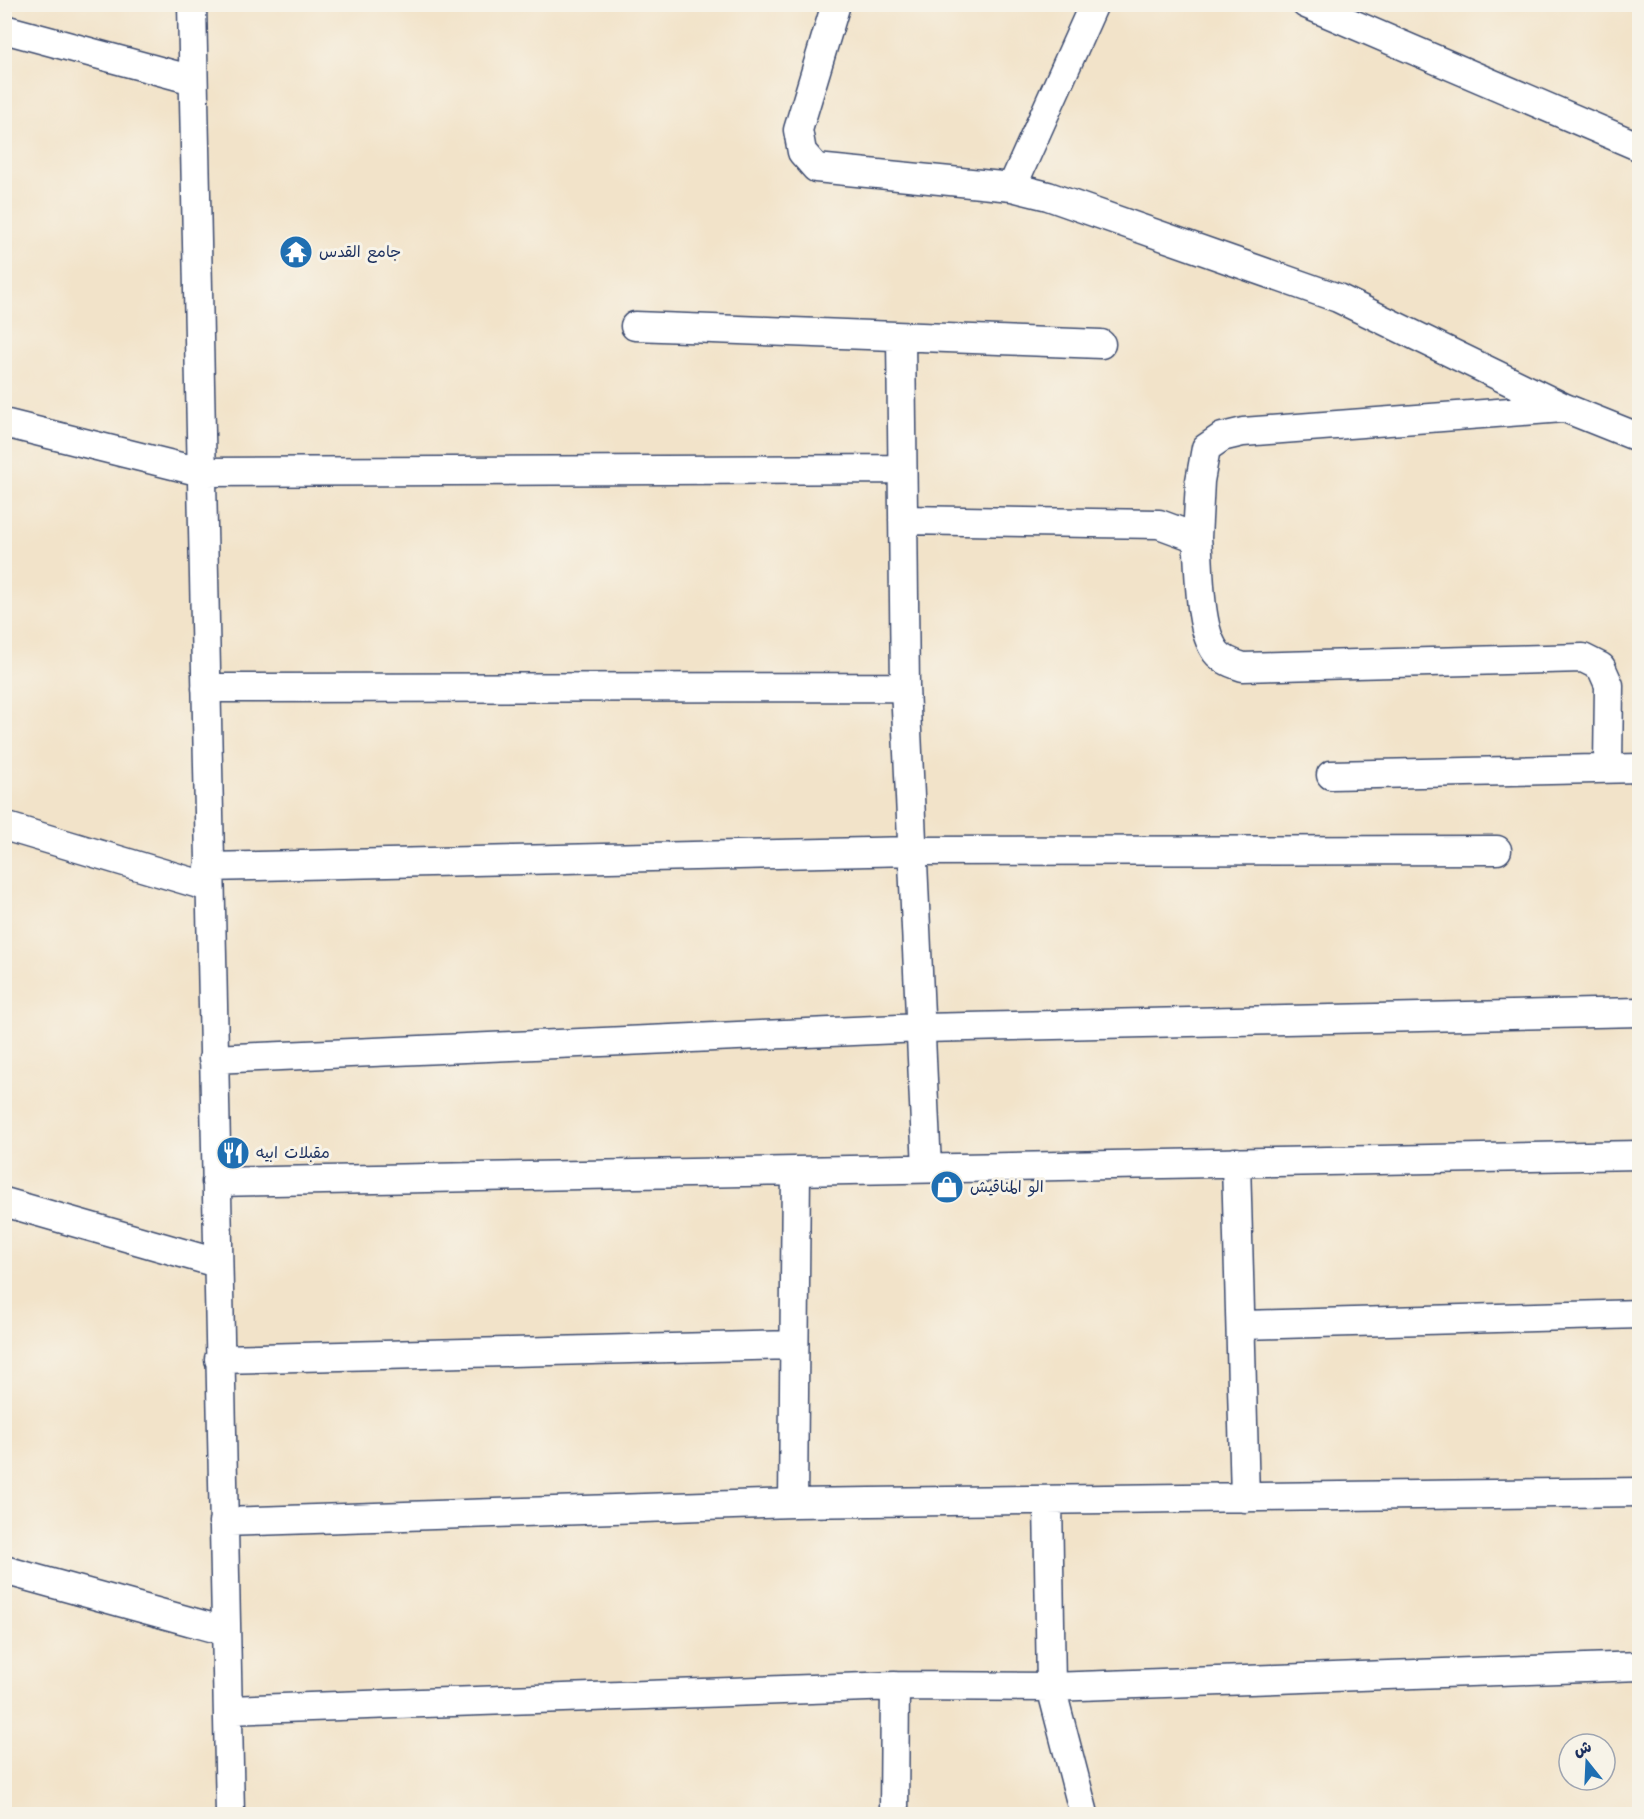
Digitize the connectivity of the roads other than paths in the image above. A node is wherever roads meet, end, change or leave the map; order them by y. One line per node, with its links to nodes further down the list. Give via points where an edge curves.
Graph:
1 (192, 4): 6 (street)
2 (836, 4): 8 (street, via 798,130 802,152 816,168)
3 (1094, 4): 8 (street)
4 (1306, 4): 7 (street)
5 (4, 29): 6 (street)
6 (193, 80): 16 (street)
7 (1640, 147)
8 (1012, 187): 12 (street, via 1048,196 1338,298)
9 (635, 326): 10 (street)
10 (901, 337): 11 (street); 15 (street)
11 (1101, 344)
12 (1565, 408): 14 (street); 18 (street, via 1243,432 1222,437 1206,448)
13 (4, 423): 16 (street)
14 (1640, 438)
15 (902, 469): 16 (street); 17 (street)
16 (201, 472): 19 (street)
17 (903, 520): 18 (street, via 1160,524); 20 (street)
18 (1197, 538): 21 (street, via 1206,631 1216,652 1227,661 1243,667 1583,658 1601,667 1609,685)
19 (206, 687): 20 (street); 27 (street)
20 (905, 687): 26 (street)
21 (1608, 768): 22 (street); 23 (street)
22 (1640, 768)
23 (1330, 775)
24 (4, 826): 27 (street)
25 (1497, 850): 26 (street)
26 (914, 851): 27 (street); 29 (street)
27 (209, 877): 30 (street)
28 (1640, 1012): 29 (street)
29 (922, 1028): 30 (street); 33 (street)
30 (213, 1059): 35 (street)
31 (1640, 1155): 32 (street)
32 (1236, 1162): 33 (street); 39 (street)
33 (927, 1168): 34 (street)
34 (796, 1171): 35 (street); 40 (street)
35 (216, 1182): 37 (street)
36 (4, 1202): 37 (street)
37 (218, 1263): 41 (street)
38 (1640, 1314): 39 (street)
39 (1242, 1325): 43 (street)
40 (794, 1345): 41 (street); 45 (street)
41 (219, 1359): 46 (street)
42 (1640, 1492): 43 (street)
43 (1245, 1498): 44 (street)
44 (1048, 1500): 45 (street); 51 (street)
45 (793, 1503): 46 (street)
46 (223, 1522): 48 (street)
47 (4, 1570): 48 (street)
48 (225, 1631): 52 (street)
49 (1640, 1666): 51 (street)
50 (895, 1686): 51 (street); 52 (street); 54 (street)
51 (1051, 1688): 55 (street)
52 (229, 1710): 53 (street)
53 (230, 1815)
54 (894, 1815)
55 (1084, 1815)

